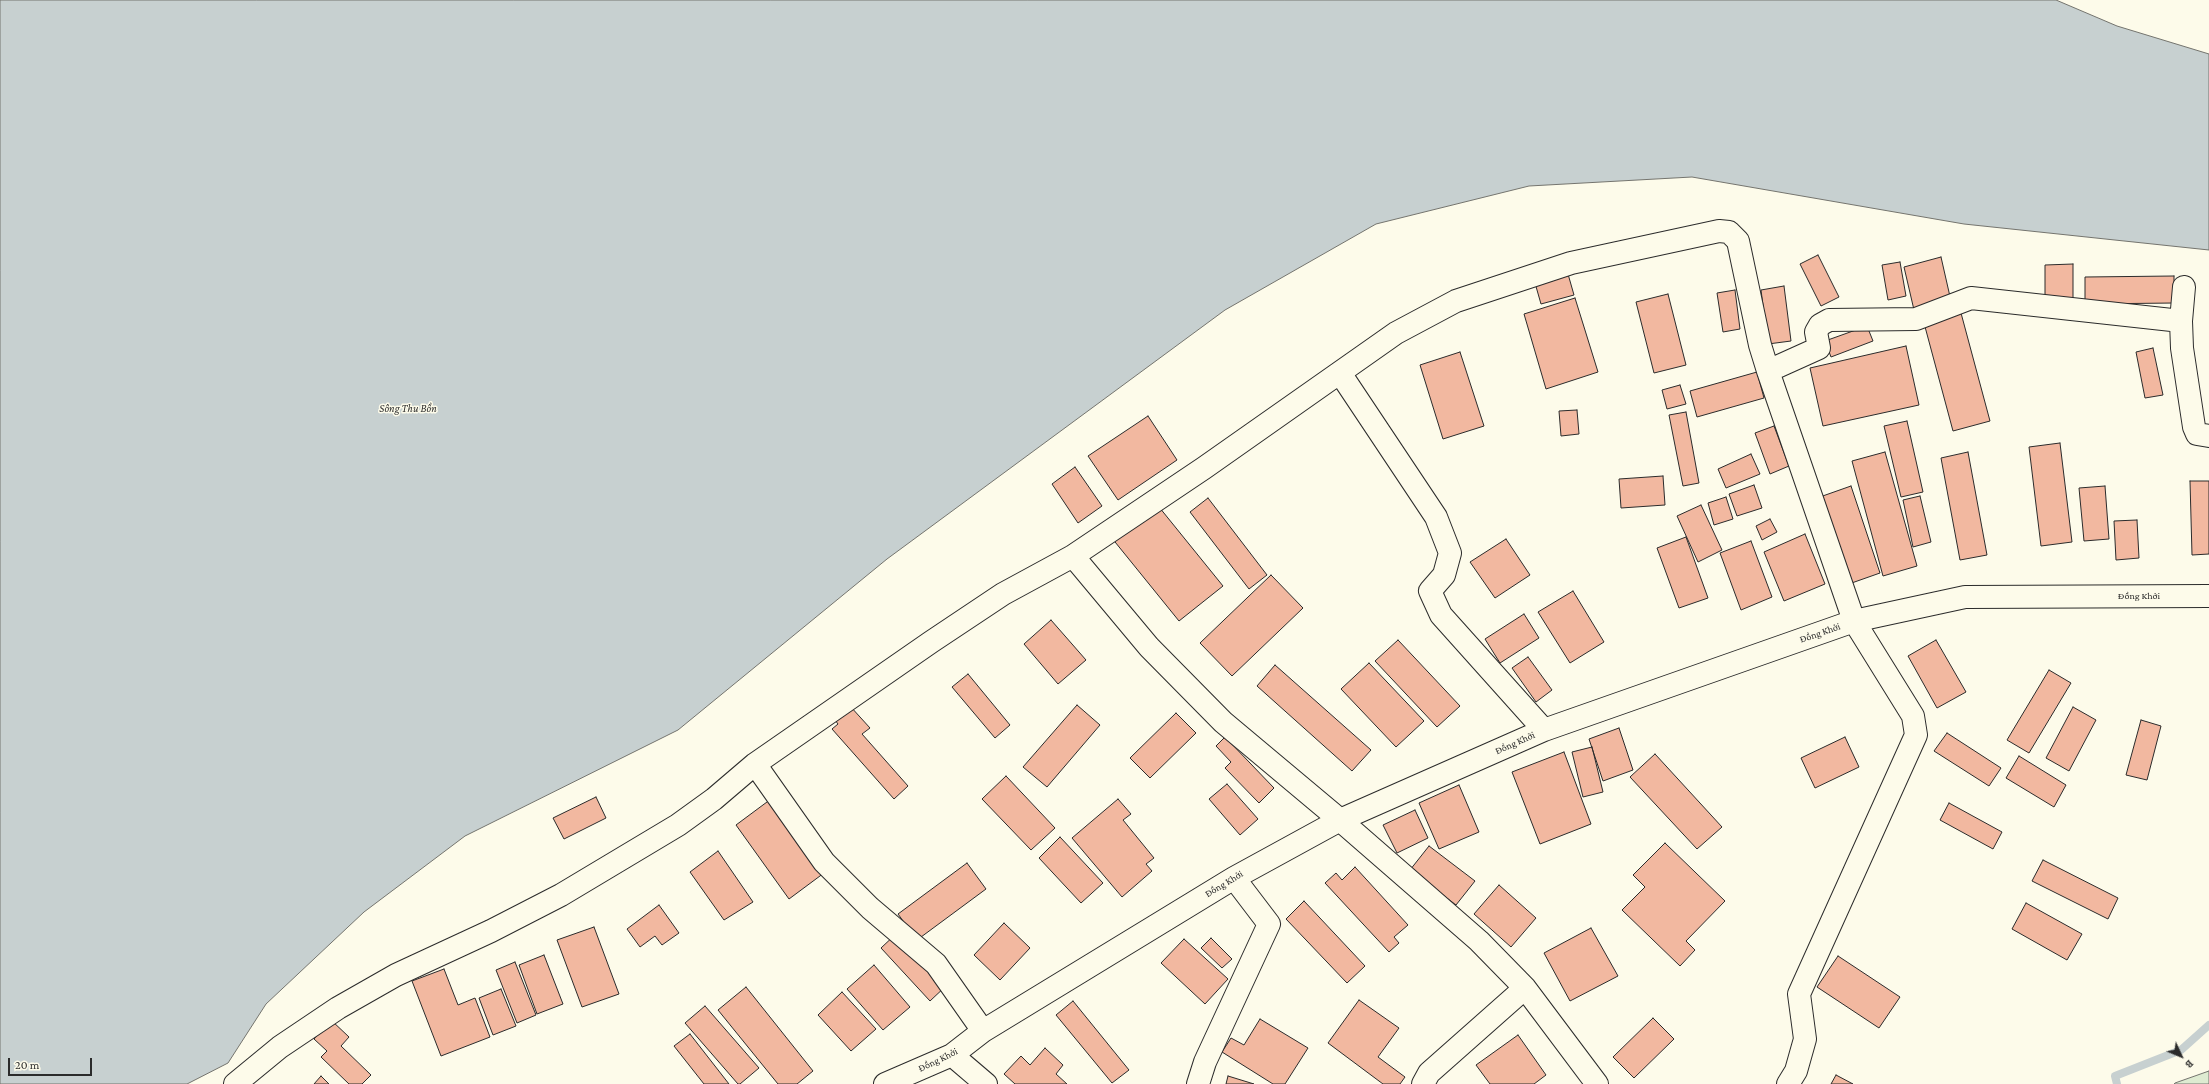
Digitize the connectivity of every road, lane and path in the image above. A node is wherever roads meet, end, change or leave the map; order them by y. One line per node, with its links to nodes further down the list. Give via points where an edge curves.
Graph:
1 (2184, 287): 2 (street)
2 (2181, 321): 3 (street, via 1971,298 1916,319 1829,320 1820,325 1816,332 1819,348); 5 (street, via 2182,348 2194,427 2197,434)
3 (1768, 370): 4 (street, via 1760,345 1738,241 1729,232 1719,231 1571,264 1456,301 1396,333); 8 (street)
4 (1340, 373): 6 (street); 9 (street, via 1436,517 1450,552 1444,575 1430,591 1441,615)
5 (2209, 436)
6 (1073, 556): 10 (street, via 1003,594); 11 (street, via 1148,647 1223,722)
7 (2209, 596): 8 (street, Đồng Khởi, via 1965,597)
8 (1854, 621): 9 (street, Đồng Khởi); 22 (street, via 1913,716 1916,735 1799,994 1805,1039 1796,1071)
9 (1544, 730): 11 (street, Đồng Khởi)
10 (756, 764): 14 (street, via 824,862 870,908 936,964); 16 (street, via 678,825 561,895 396,975 338,1008 280,1047)
11 (1340, 820): 12 (street, Đồng Khởi); 13 (street, via 1479,941)
12 (1234, 878): 14 (street, Đồng Khởi); 19 (street, via 1269,924 1205,1062)
13 (1524, 988): 20 (street, via 1429,1073); 21 (street)
14 (983, 1031): 15 (street, Đồng Khởi)
15 (952, 1054): 17 (street, Đồng Khởi); 18 (street)
16 (239, 1083)
17 (885, 1084)
18 (986, 1084)
19 (1198, 1084)
20 (1423, 1084)
21 (1597, 1084)
22 (1788, 1084)

